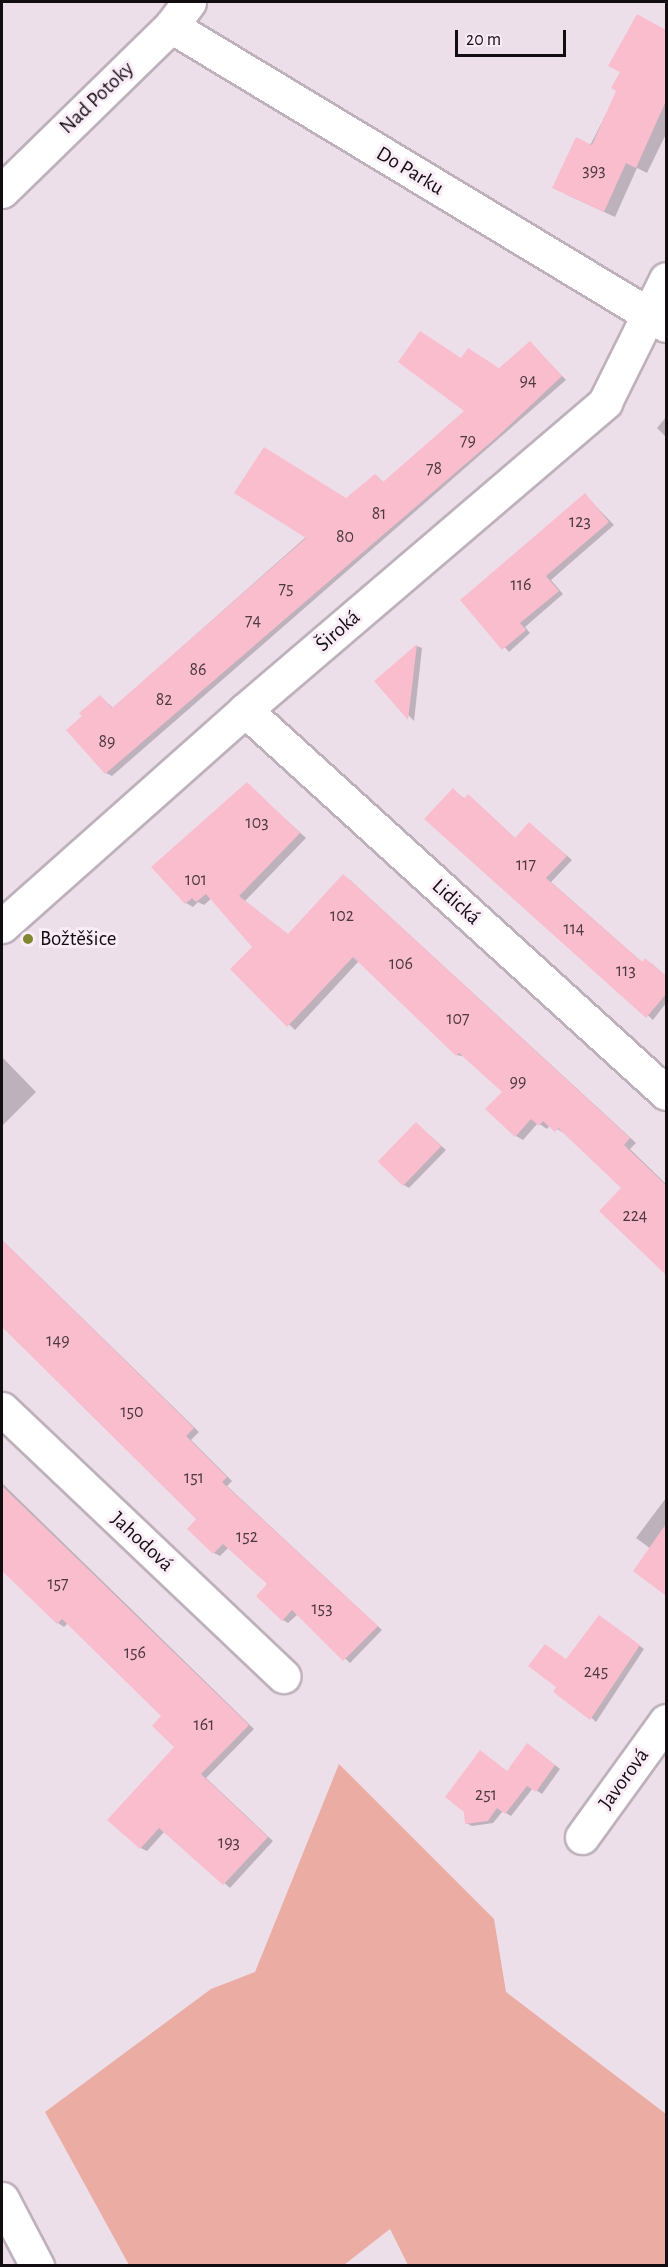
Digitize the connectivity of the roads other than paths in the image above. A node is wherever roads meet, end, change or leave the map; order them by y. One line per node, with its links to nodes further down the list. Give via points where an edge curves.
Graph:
1 (180, 14): 2 (street, Nad Potoky); 4 (street, Do Parku)
2 (2, 191)
3 (666, 279): 4 (street, Široká)
4 (657, 321): 5 (street, Široká, via 605,402)
5 (245, 710): 6 (street, Široká); 7 (street, Lidická)
6 (2, 926)
7 (666, 1093)
8 (2, 1409): 9 (street, Jahodová)
9 (283, 1676)
10 (666, 1721): 11 (street, Javorová)
11 (582, 1837)
12 (2, 2199): 13 (street)
13 (37, 2265)

